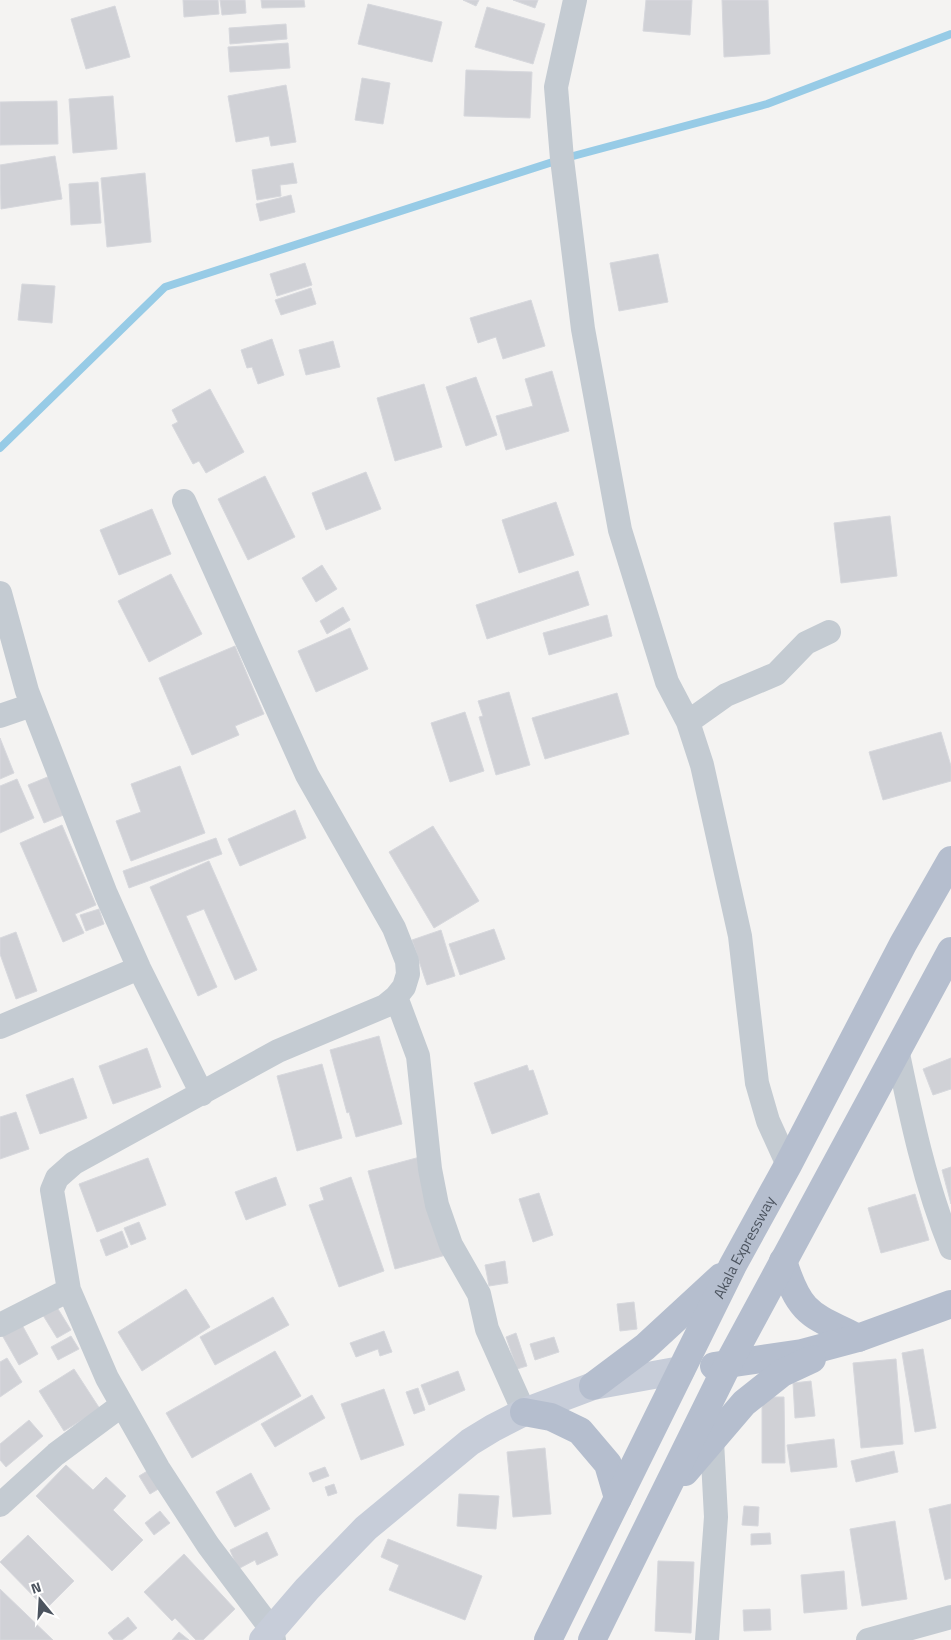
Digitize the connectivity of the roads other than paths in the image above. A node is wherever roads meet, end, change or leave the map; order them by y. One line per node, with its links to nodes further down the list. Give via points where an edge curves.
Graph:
1 (575, 0): 7 (street, via 556,87 583,329 620,530 667,682)
2 (184, 500): 11 (street, via 307,775 394,928 407,961 408,974)
3 (0, 593): 5 (street)
4 (829, 632): 7 (street, via 806,643 776,674 726,695)
5 (32, 705): 6 (street); 10 (street, via 106,894)
6 (0, 716)
7 (688, 722): 15 (street, via 702,765 740,936 757,1083 768,1121)
8 (951, 860): 15 (main road, Akala Expressway, via 902,944)
9 (951, 951): 13 (main road)
10 (139, 968): 12 (street); 14 (street)
11 (396, 997): 14 (street, via 371,1013 278,1051); 27 (street, via 418,1056 437,1205 451,1245 479,1294 487,1329)
12 (0, 1027)
13 (898, 1049): 16 (street, via 914,1132 937,1213); 17 (main road)
14 (202, 1094): 19 (street, via 74,1164 57,1178 52,1190 53,1206)
15 (788, 1165): 18 (main road, Akala Expressway)
16 (951, 1248)
17 (783, 1261): 22 (main road, via 799,1303 814,1316); 23 (main road)
18 (733, 1265): 24 (main road, Akala Expressway); 25 (main road, via 645,1347)
19 (69, 1290): 21 (street); 26 (street)
20 (951, 1304): 22 (main road)
21 (0, 1325)
22 (858, 1338): 23 (main road, via 802,1353); 28 (main road, via 782,1374 744,1403)
23 (728, 1364): 24 (main road); 30 (main road)
24 (681, 1370): 25 (street); 29 (main road, Akala Expressway)
25 (594, 1386): 27 (street)
26 (122, 1405): 31 (street, via 56,1454); 33 (street, via 158,1468)
27 (524, 1412): 29 (main road, via 550,1417 580,1431 608,1464); 33 (street, via 470,1442 366,1528 308,1589)
28 (712, 1440): 30 (main road); 36 (street, via 716,1517)
29 (618, 1498): 34 (main road, Akala Expressway)
30 (658, 1502): 35 (main road)
31 (0, 1505)
32 (951, 1616): 37 (street)
33 (270, 1637)
34 (548, 1640)
35 (592, 1640)
36 (707, 1640)
37 (868, 1640)

